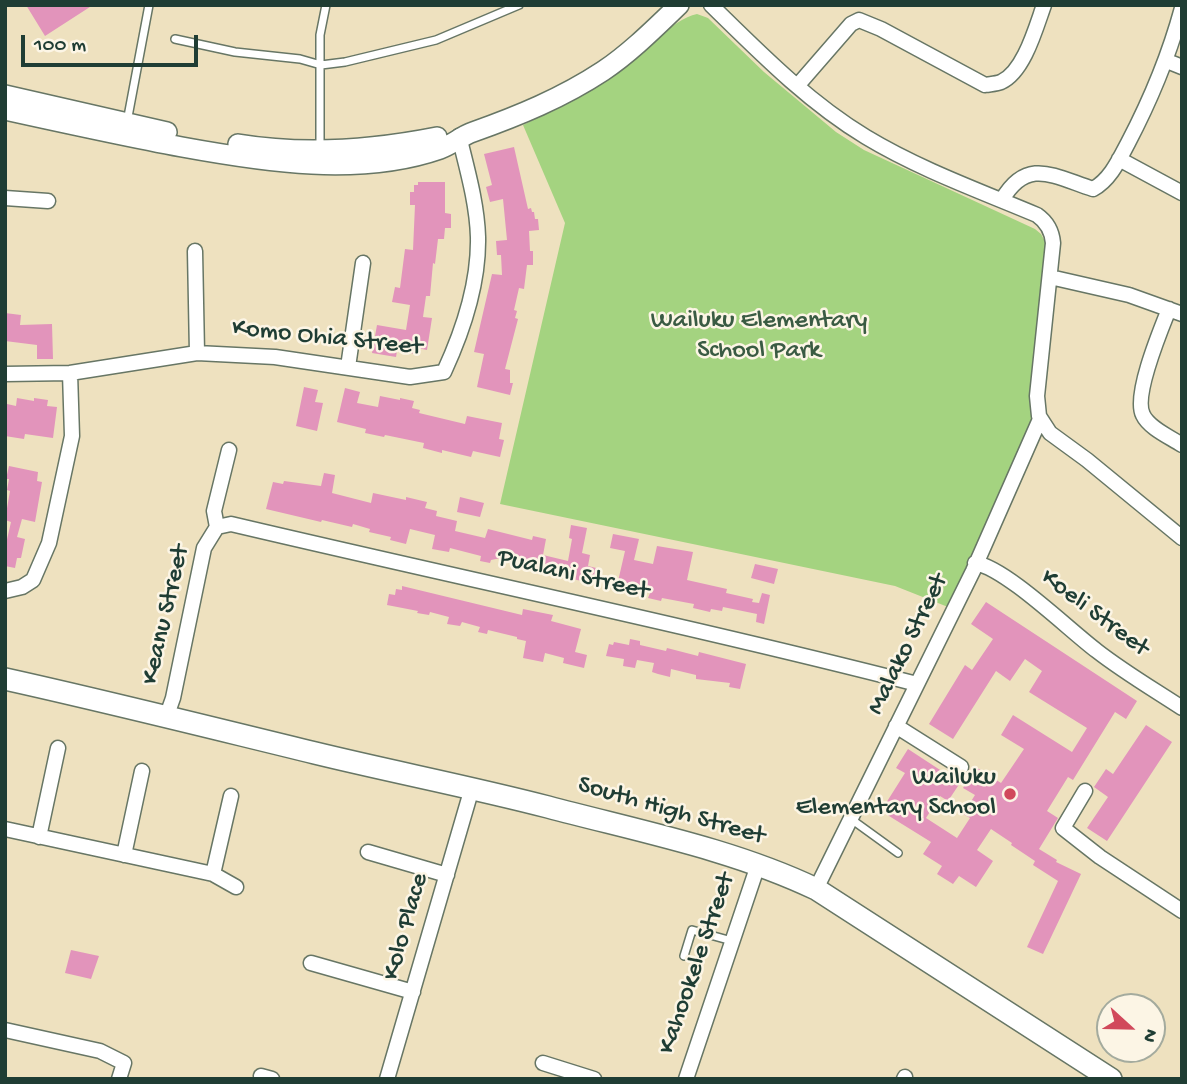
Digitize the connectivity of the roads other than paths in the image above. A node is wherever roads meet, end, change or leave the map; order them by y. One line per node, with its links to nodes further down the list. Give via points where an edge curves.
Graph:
1 (149, 5): 15 (lane)
2 (326, 5): 10 (lane)
3 (519, 5): 10 (lane, via 436,40)
4 (679, 5): 16 (street, via 604,71 526,112)
5 (711, 5): 12 (street)
6 (1044, 5): 12 (street, via 1025,54 1013,73 1000,82 985,85 859,20)
7 (1182, 8): 9 (street)
8 (175, 39): 10 (lane)
9 (1167, 61): 11 (street); 18 (street)
10 (321, 65): 17 (lane)
11 (1182, 67)
12 (798, 85): 21 (street, via 867,138)
13 (5, 95): 15 (street)
14 (5, 110): 15 (street)
15 (125, 130): 16 (street, via 278,150 354,150)
16 (459, 136): 28 (street, Komo Ohia Street, via 478,238 460,337 444,372 410,377)
17 (320, 145)
18 (1119, 159): 19 (street); 21 (street, via 1093,189 1027,173)
19 (1182, 193)
20 (5, 198): 22 (street)
21 (1002, 200): 25 (street, via 1047,224 1053,243)
22 (48, 201)
23 (195, 251): 27 (street)
24 (363, 263): 28 (street)
25 (1050, 276): 26 (street, via 1129,295); 31 (street, via 1036,401)
26 (1175, 312): 32 (street, via 1150,361 1140,406 1147,421)
27 (197, 353): 28 (street, Komo Ohia Street); 29 (street, Komo Ohia Street)
28 (348, 367)
29 (70, 373): 30 (street, Komo Ohia Street); 37 (street, via 72,436 49,543 33,580)
30 (5, 374)
31 (1040, 419): 35 (street, via 1053,437); 36 (street, Malako Street)
32 (1182, 445)
33 (229, 450): 34 (street, via 214,511)
34 (216, 527): 39 (street, Pualani Street, via 231,524 399,561); 41 (street, Keanu Street, via 204,548)
35 (1182, 538)
36 (975, 563): 39 (street, Malako Street); 40 (street, Koeli Street, via 1006,577 1098,652)
37 (5, 591)
38 (5, 679): 41 (main road, South High Street)
39 (917, 684): 42 (street, Malako Street)
40 (1182, 708)
41 (167, 715): 46 (main road, South High Street)
42 (896, 726): 44 (street); 49 (street, Malako Street)
43 (58, 748): 51 (street)
44 (961, 767)
45 (142, 771): 54 (street)
46 (472, 788): 55 (main road, South High Street); 57 (street, Kolo Place)
47 (1085, 791): 60 (street, via 1063,828)
48 (231, 796): 56 (street)
49 (850, 819): 53 (lane); 59 (street, Malako Street)
50 (5, 829): 51 (street)
51 (39, 837): 54 (street)
52 (368, 852): 57 (street)
53 (898, 853)
54 (124, 855): 56 (street)
55 (758, 865): 59 (main road, South High Street); 61 (street, Kahookele Street)
56 (213, 874): 58 (street)
57 (447, 875): 64 (street, Kolo Place)
58 (236, 887)
59 (816, 889): 71 (main road, South High Street)
60 (1182, 911)
61 (732, 941): 62 (lane, via 692,930); 70 (street, Kahookele Street)
62 (684, 957)
63 (311, 963): 64 (street)
64 (413, 992): 68 (street, Kolo Place)
65 (5, 1030): 67 (street, via 112,1055 124,1063)
66 (543, 1063): 69 (street)
67 (118, 1079)
68 (387, 1079)
69 (594, 1079)
70 (686, 1079)
71 (1111, 1079)

